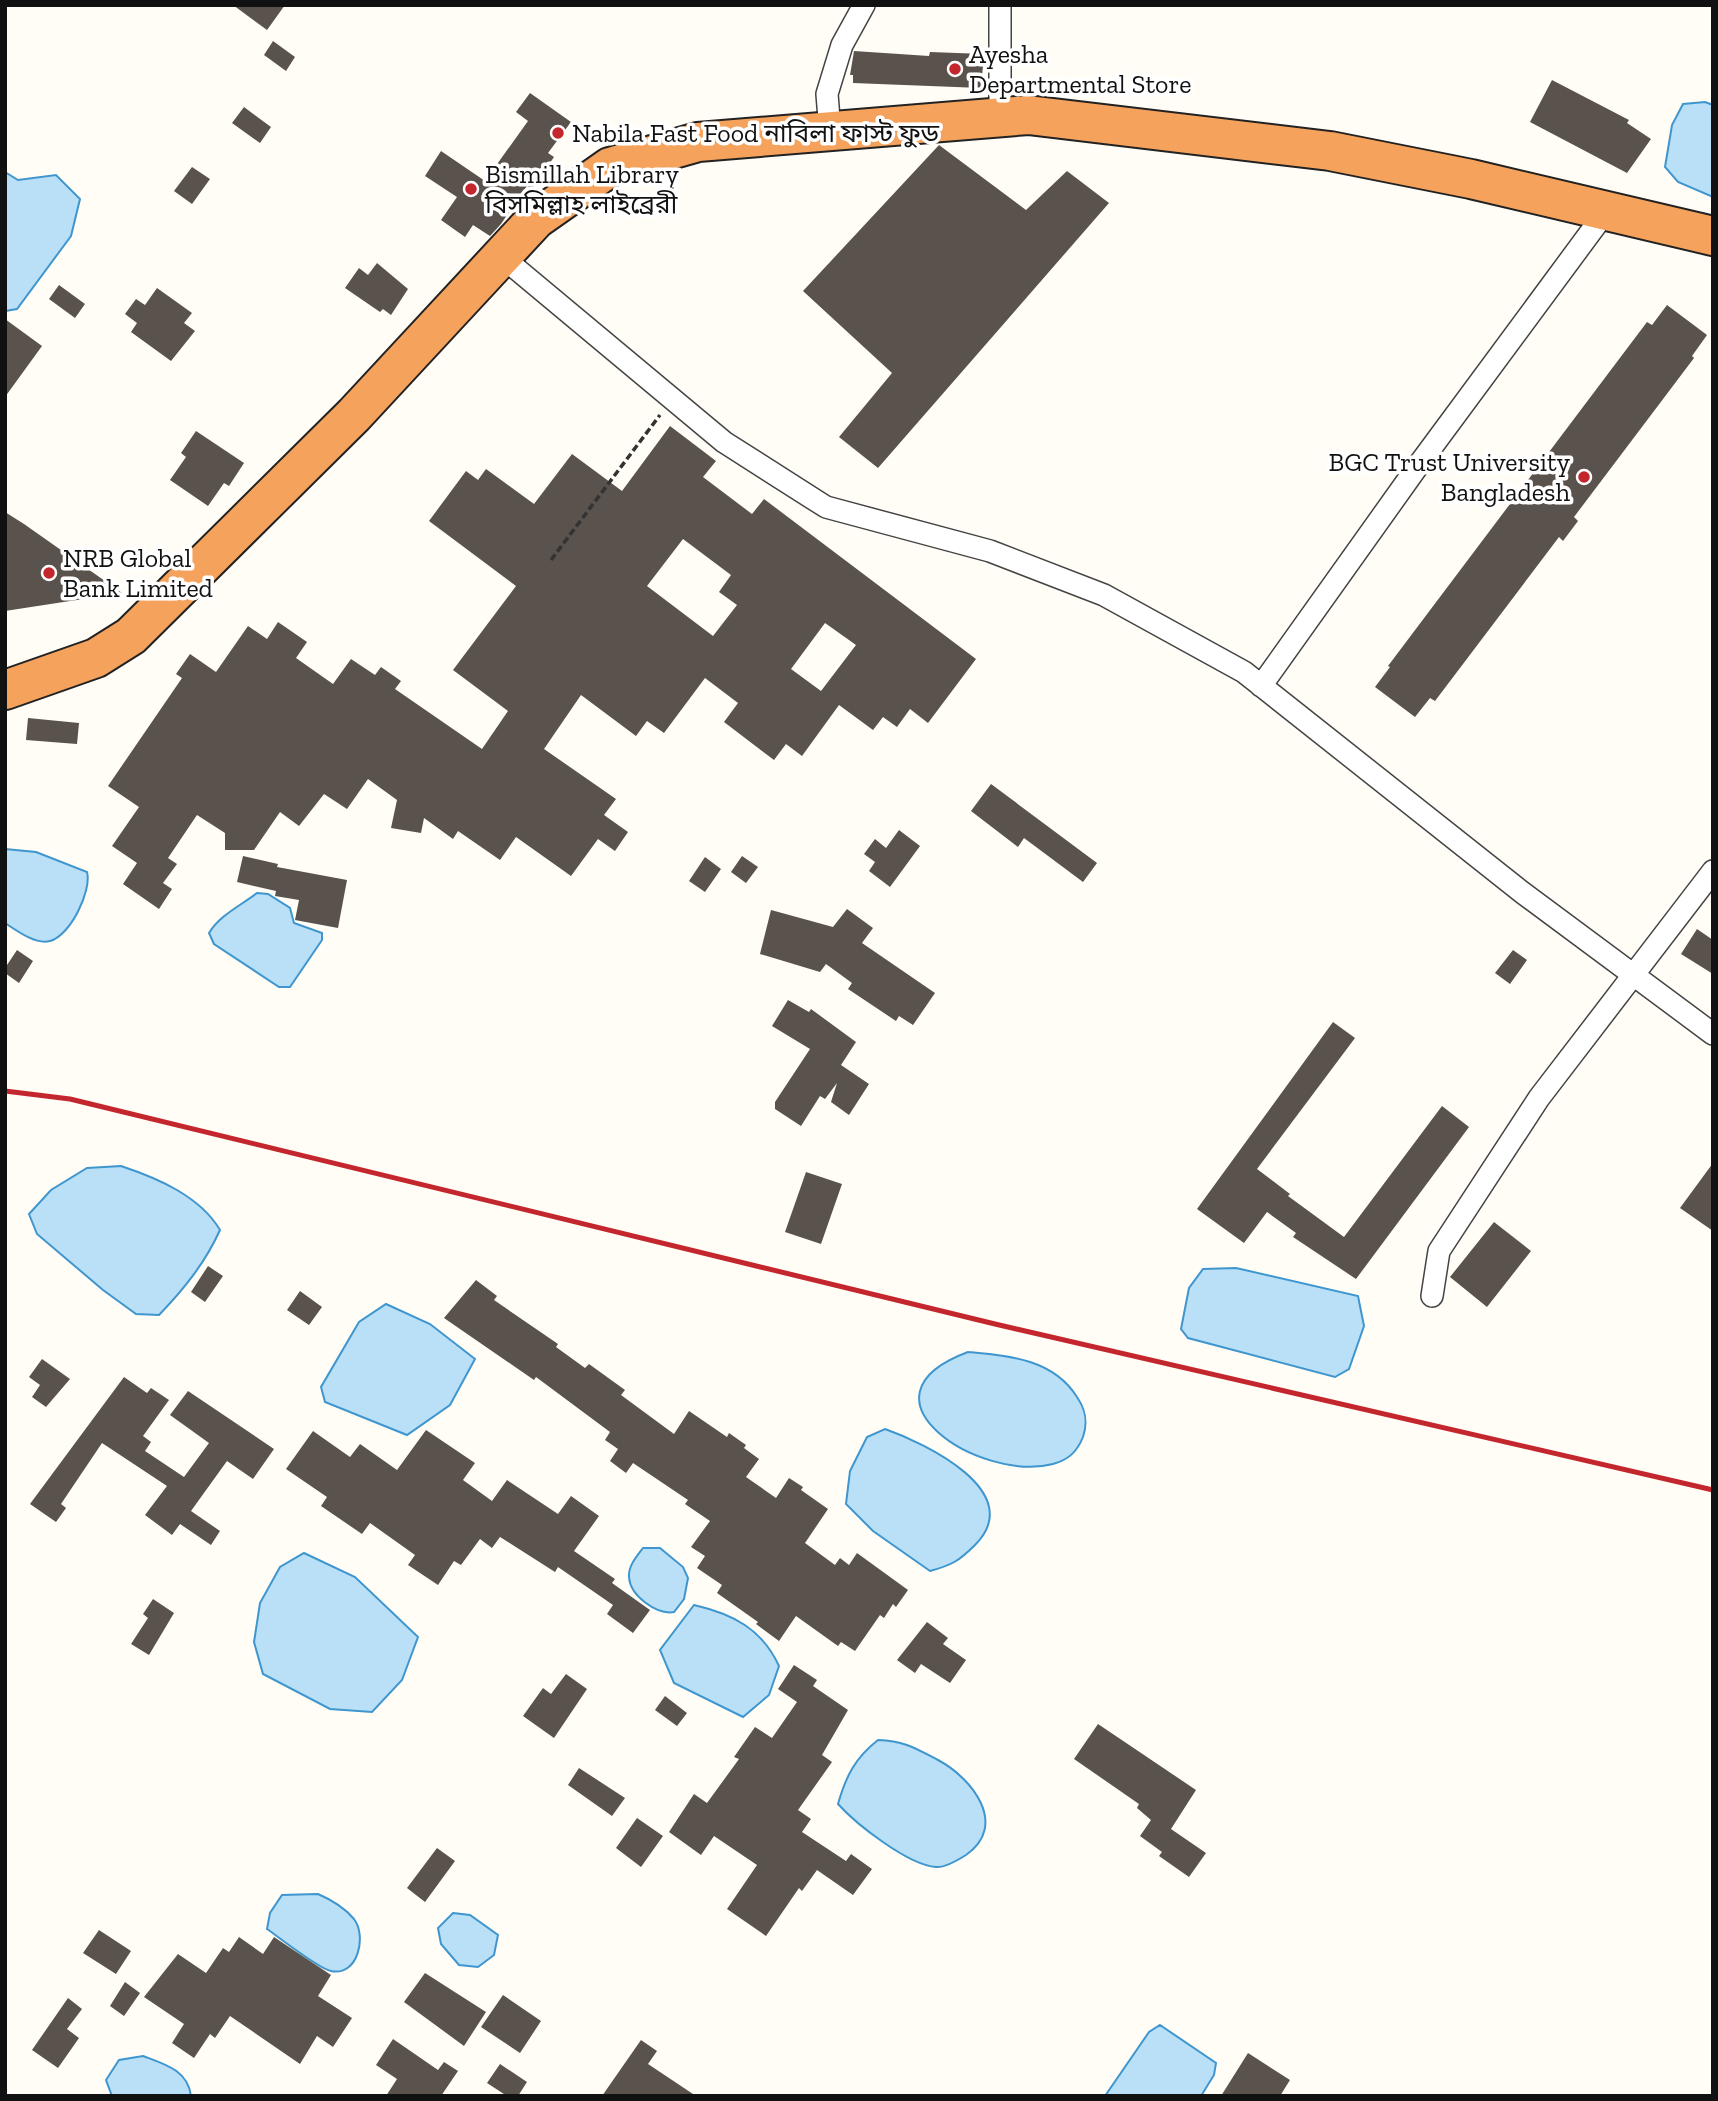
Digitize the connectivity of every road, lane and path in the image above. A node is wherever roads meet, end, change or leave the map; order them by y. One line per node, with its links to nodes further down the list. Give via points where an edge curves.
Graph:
1 (864, 5): 4 (street, via 842,45 827,94)
2 (1000, 5): 3 (street)
3 (1000, 117): 4 (highway); 5 (highway, via 1028,115 1330,150)
4 (830, 131): 7 (highway, via 698,142 610,167 536,219)
5 (1606, 210): 6 (highway); 10 (street)
6 (1713, 236)
7 (501, 256): 8 (street); 11 (highway, via 354,415 131,636 96,658)
8 (672, 399): 9 (path); 10 (street, via 723,442 826,507 990,551 1104,595 1244,672)
9 (551, 560)
10 (1261, 686): 13 (street)
11 (5, 690)
12 (1713, 871): 13 (street)
13 (1634, 977): 14 (street); 15 (street, via 1539,1098 1439,1251)
14 (1713, 1034)
15 (1432, 1296)

